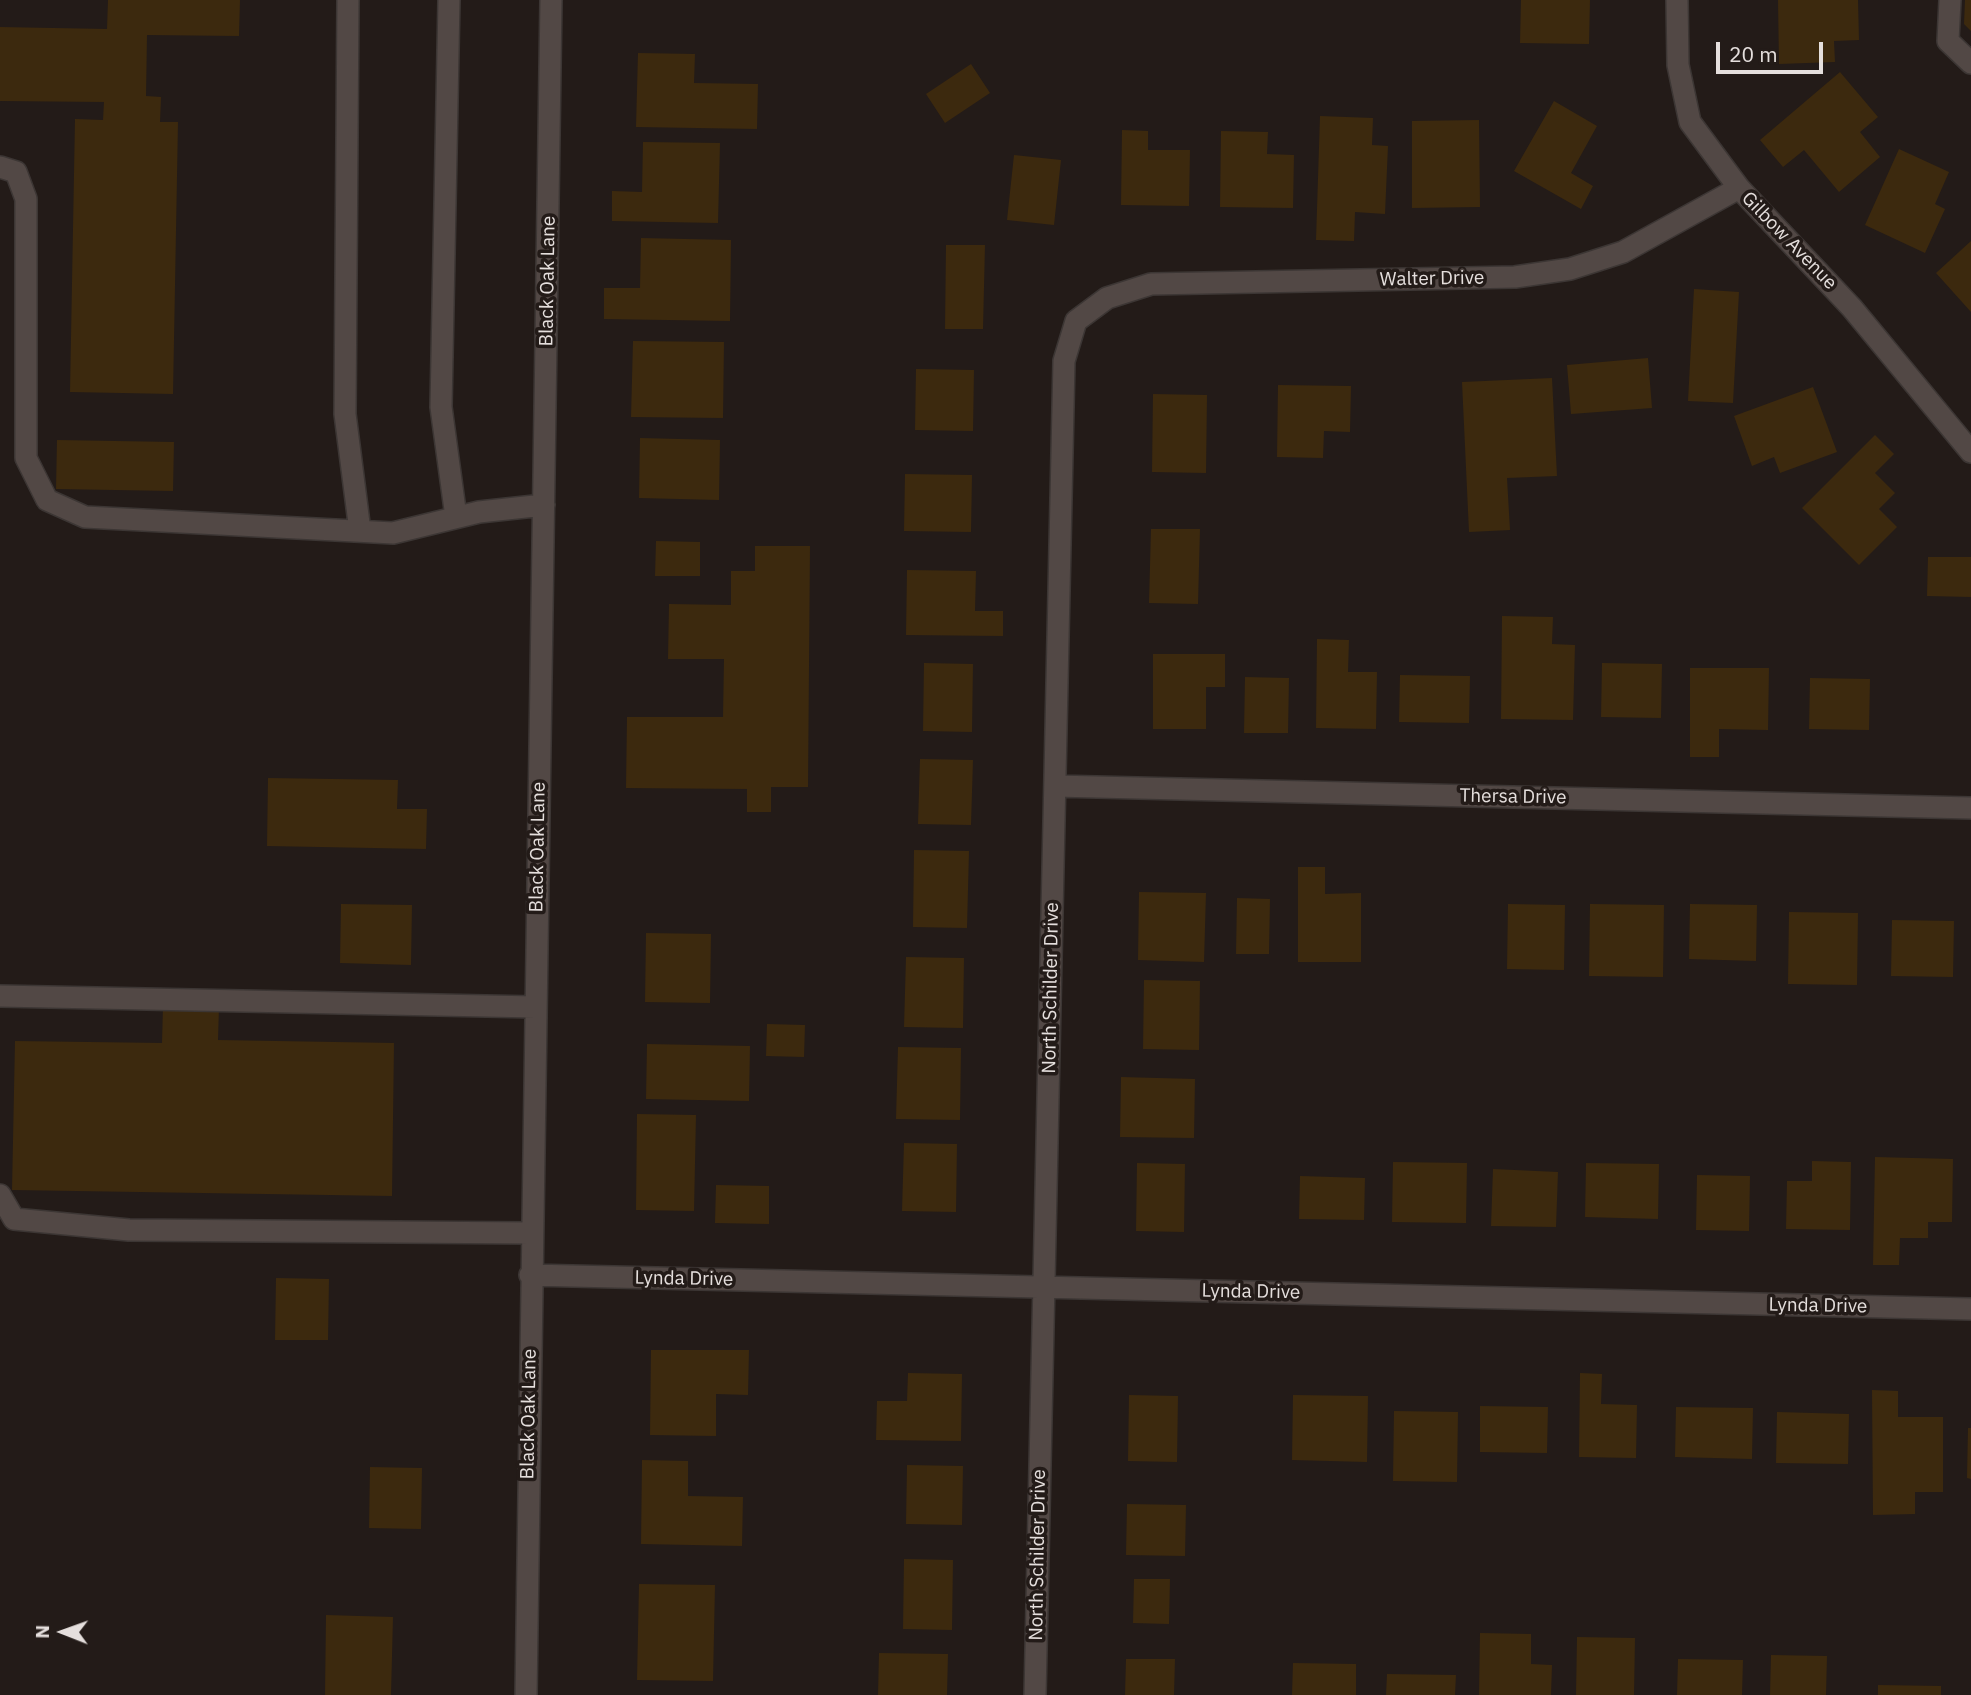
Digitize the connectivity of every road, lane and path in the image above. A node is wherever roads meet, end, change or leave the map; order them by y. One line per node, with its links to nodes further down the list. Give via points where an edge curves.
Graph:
1 (348, 0): 13 (street, via 345,414)
2 (449, 0): 12 (street, via 441,407)
3 (551, 0): 11 (street, Black Oak Lane)
4 (1677, 0): 8 (street, Gilbow Avenue, via 1678,65 1690,122)
5 (1951, 0): 6 (street, via 1948,41)
6 (1971, 63)
7 (0, 167): 13 (street, via 16,172 26,199 26,458 47,500 85,517)
8 (1739, 188): 9 (street, Walter Drive, via 1623,253 1570,270 1515,277 1151,285); 10 (street, Gilbow Avenue, via 1852,308)
9 (1107, 298): 14 (street, North Schilder Drive, via 1076,321 1064,361)
10 (1971, 452)
11 (544, 505): 12 (street); 17 (street, Black Oak Lane)
12 (456, 517): 13 (street, via 393,533)
13 (360, 531)
14 (1055, 786): 15 (street, Thersa Drive); 21 (street, North Schilder Drive)
15 (1971, 808)
16 (0, 996): 17 (street)
17 (535, 1007): 19 (street, Black Oak Lane)
18 (0, 1195): 19 (street, via 14,1219 129,1230)
19 (531, 1233): 20 (street, Black Oak Lane)
20 (530, 1275): 21 (street, Lynda Drive); 23 (street, Black Oak Lane)
21 (1044, 1287): 22 (street, Lynda Drive); 24 (street, North Schilder Drive)
22 (1971, 1309)
23 (526, 1695)
24 (1035, 1695)

